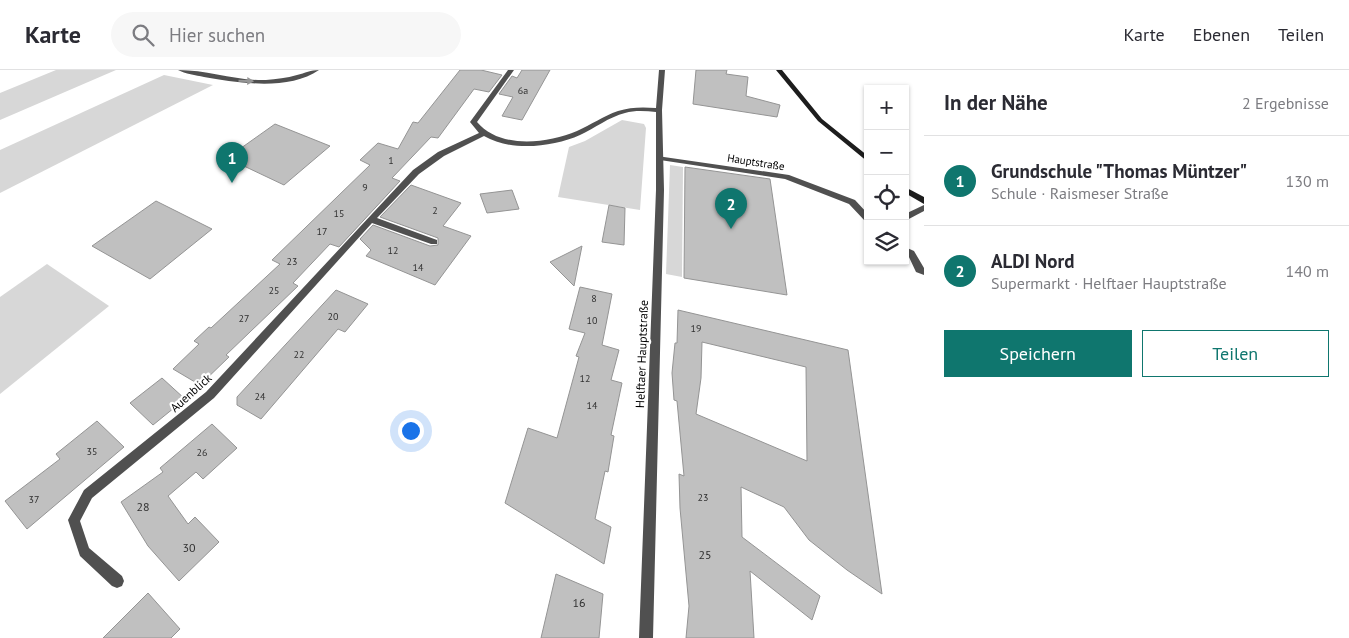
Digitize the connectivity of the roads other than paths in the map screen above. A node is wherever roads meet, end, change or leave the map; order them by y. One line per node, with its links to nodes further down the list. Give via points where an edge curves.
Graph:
1 (181, 70): 2 (street, one-way to 2, via 247,82 291,78)
2 (316, 70)
3 (511, 70): 7 (street, via 473,122)
4 (662, 70): 6 (street, Helftaer Hauptstraße)
5 (779, 70): 8 (main road, via 820,120)
6 (659, 110): 7 (street, via 622,112 572,136 538,143 506,142); 9 (street, Helftaer Hauptstraße)
7 (484, 133): 15 (street, Auenblick, via 428,162)
8 (864, 157)
9 (660, 158): 13 (street, Hauptstraße, via 786,177 852,202); 20 (street, Helftaer Hauptstraße)
10 (909, 191): 11 (main road)
11 (924, 201)
12 (924, 208): 14 (street)
13 (864, 215)
14 (909, 216)
15 (371, 218): 16 (street); 19 (street, Auenblick, via 210,396 88,494 74,520 84,552)
16 (434, 242)
17 (909, 252): 18 (street, via 919,270)
18 (924, 272)
19 (117, 581)
20 (646, 638)

